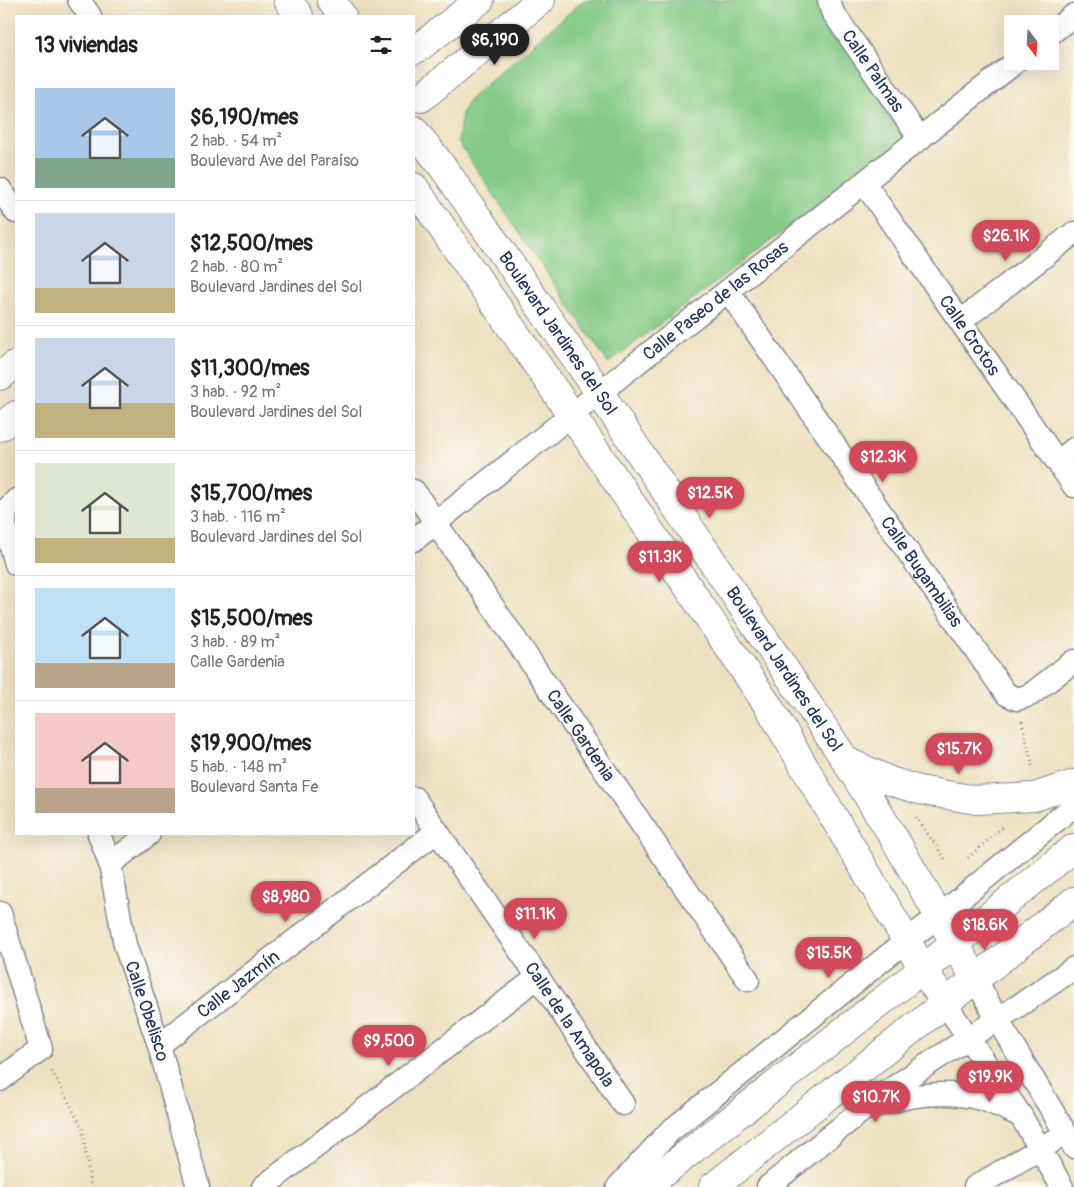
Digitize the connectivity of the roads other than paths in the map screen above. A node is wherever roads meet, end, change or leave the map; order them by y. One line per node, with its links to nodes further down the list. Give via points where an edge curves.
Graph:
1 (79, 0): 7 (street)
2 (288, 0): 8 (street)
3 (331, 0): 9 (street)
4 (480, 0): 12 (street)
5 (541, 0): 14 (street, via 462,65)
6 (829, 0): 17 (street, Calle Palmas, via 832,10)
7 (89, 15)
8 (298, 15)
9 (341, 15)
10 (1074, 15): 11 (street)
11 (1059, 27)
12 (415, 49)
13 (1006, 70): 17 (street, Calle Paseo de las Rosas)
14 (417, 90): 15 (street, via 420,114)
15 (415, 127)
16 (415, 131): 27 (street, Boulevard Jardines del Sol)
17 (920, 139): 18 (street, Calle Paseo de las Rosas)
18 (865, 184): 23 (street, Calle Paseo de las Rosas); 24 (street, Calle Crotos)
19 (415, 188): 28 (street, Boulevard Jardines del Sol)
20 (0, 189): 21 (street)
21 (15, 211)
22 (1074, 233): 24 (street)
23 (728, 291): 27 (street, Calle Paseo de las Rosas); 38 (street, Calle Bugambilias, via 1006,694 1017,699 1030,695)
24 (961, 321): 31 (street, Calle Crotos)
25 (15, 365): 26 (street)
26 (0, 376)
27 (599, 392): 28 (street, Calle Paseo de las Rosas); 39 (street, Boulevard Jardines del Sol)
28 (571, 414): 35 (street, Calle Paseo de las Rosas); 51 (street, Boulevard Jardines del Sol, via 768,707)
29 (15, 416): 30 (street)
30 (0, 427)
31 (1066, 456): 32 (street, Calle Crotos)
32 (1074, 486)
33 (415, 493): 35 (street, Calle Gardenia)
34 (11, 505): 37 (street, via 5,524)
35 (435, 523): 36 (street, Calle Paseo de las Rosas); 56 (street, Calle Gardenia)
36 (415, 539)
37 (15, 560)
38 (1074, 661)
39 (846, 760): 40 (street, via 919,790 976,800 1034,797); 50 (street, Boulevard Jardines del Sol)
40 (1074, 784)
41 (415, 800): 43 (street, Calle de la Amapola)
42 (1074, 806): 50 (street)
43 (436, 832): 55 (street, Calle de la Amapola); 61 (street, Calle Jazmín)
44 (99, 835): 47 (street, Calle Obelisco)
45 (148, 835): 47 (street)
46 (1074, 848): 52 (street)
47 (110, 864): 61 (street, Calle Obelisco, via 125,945)
48 (1074, 901): 57 (street)
49 (0, 913): 62 (street, via 41,1049)
50 (940, 916): 51 (street); 52 (street, Boulevard Jardines del Sol)
51 (906, 941): 54 (street, Boulevard Jardines del Sol); 70 (street, via 669,1132)
52 (956, 944): 54 (street); 57 (street, Boulevard Jardines del Sol)
53 (1074, 968): 59 (street)
54 (923, 969): 58 (street, Boulevard Jardines del Sol); 71 (street)
55 (538, 977): 63 (street, Calle de la Amapola); 69 (street)
56 (748, 980)
57 (976, 980): 58 (street); 59 (street)
58 (945, 1003): 60 (street); 72 (street)
59 (997, 1019): 60 (street); 66 (street)
60 (969, 1037): 64 (street); 65 (street)
61 (159, 1044): 68 (street, Calle Obelisco)
62 (0, 1080)
63 (623, 1104)
64 (862, 1110): 65 (street, via 898,1099 942,1093 982,1099); 73 (street)
65 (1020, 1116): 67 (street)
66 (1071, 1137): 67 (street)
67 (1040, 1148): 74 (street); 75 (street)
68 (198, 1187)
69 (263, 1187)
70 (618, 1187)
71 (645, 1187)
72 (713, 1187)
73 (768, 1187)
74 (975, 1187)
75 (1062, 1187)

